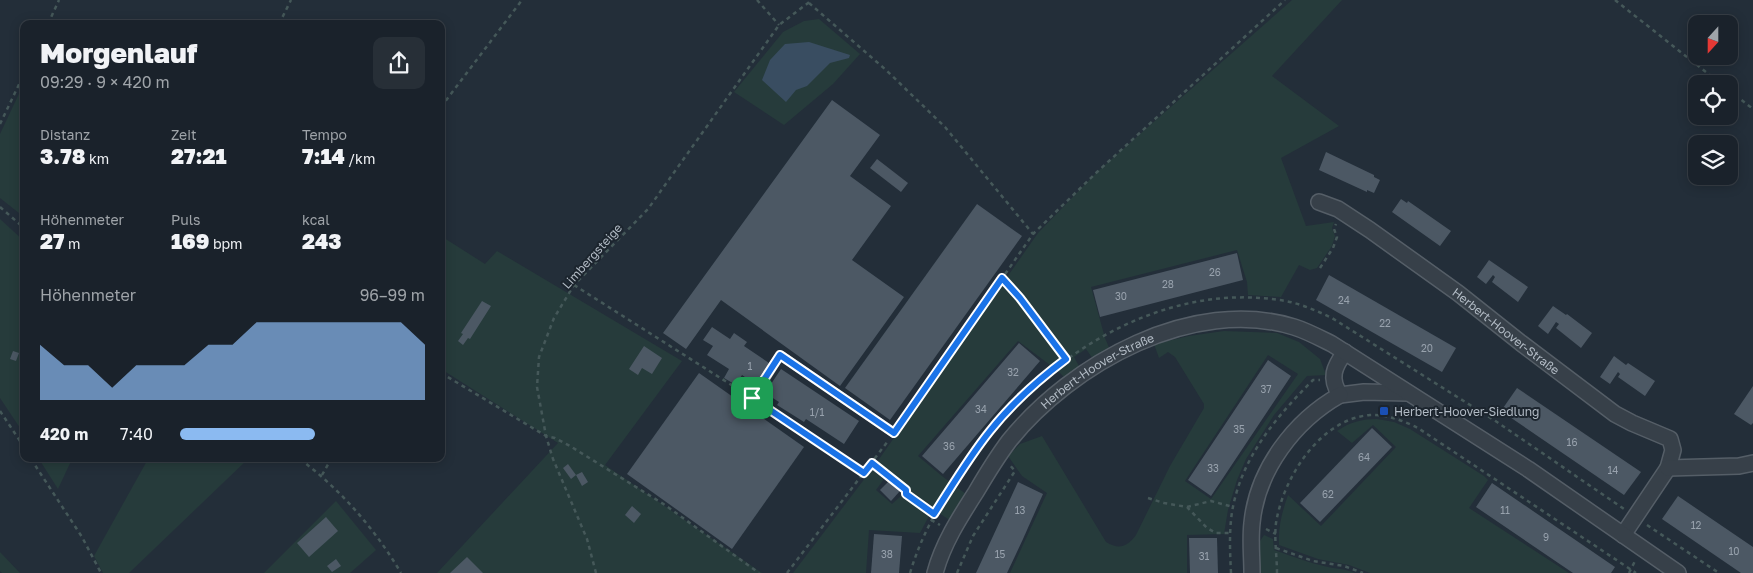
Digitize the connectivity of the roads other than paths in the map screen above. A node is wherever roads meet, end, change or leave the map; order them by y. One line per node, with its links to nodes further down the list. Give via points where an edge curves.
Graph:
1 (1319, 202): 8 (street, Herbert-Hoover-Straße, via 1338,209 1386,241 1615,414 1670,440 1673,450)
2 (1345, 352): 3 (street, Herbert-Hoover-Straße); 4 (street, via 1335,367 1333,379); 10 (street, Herbert-Hoover-Straße, via 1311,333 1260,321 1215,321 1169,331 1122,350 1078,377 1030,417 1000,454 952,531)
3 (1410, 393): 4 (street); 9 (street, Herbert-Hoover-Straße)
4 (1340, 395): 11 (street, via 1316,410 1289,438 1267,470 1252,522)
5 (752, 398): 6 (lane, via 780,355)
6 (894, 433)
7 (1753, 462): 8 (street, via 1739,466)
8 (1668, 468): 9 (street, Herbert-Hoover-Straße)
9 (1623, 535): 12 (street, Herbert-Hoover-Straße)
10 (935, 573)
11 (1252, 573)
12 (1678, 573)

